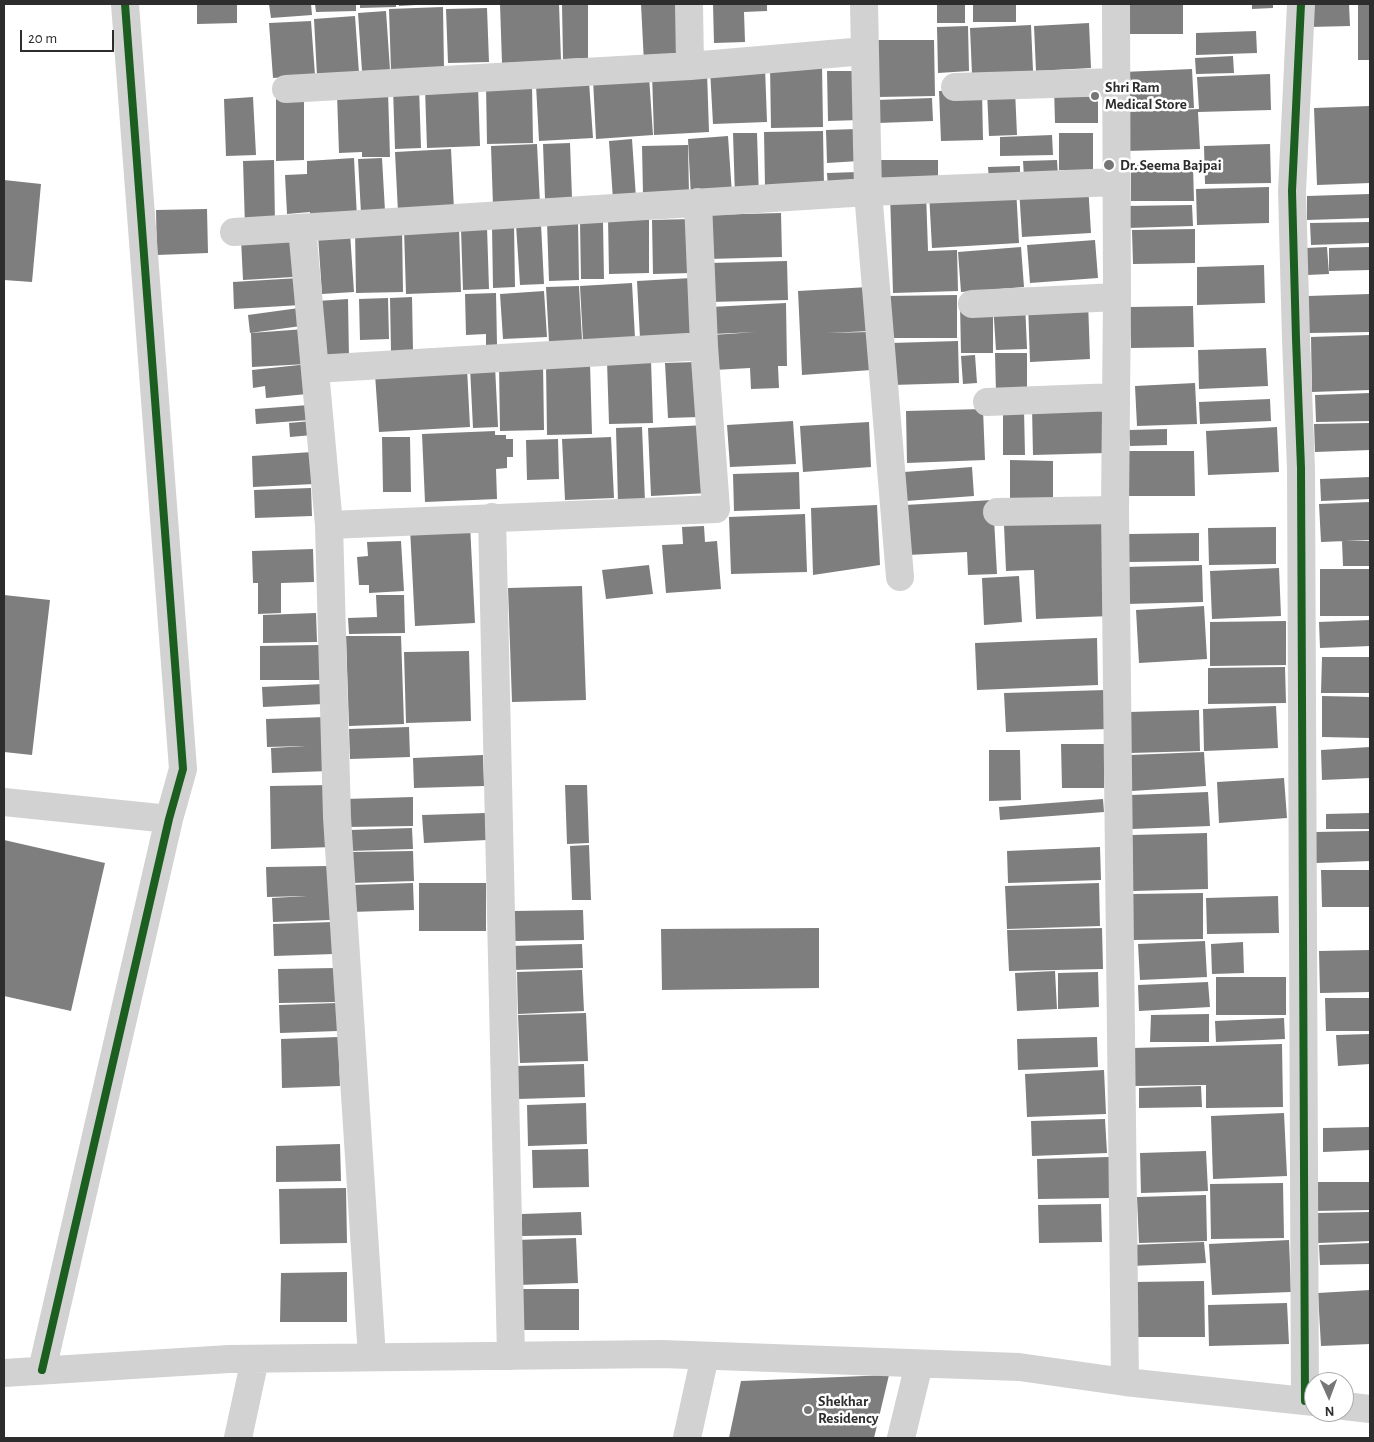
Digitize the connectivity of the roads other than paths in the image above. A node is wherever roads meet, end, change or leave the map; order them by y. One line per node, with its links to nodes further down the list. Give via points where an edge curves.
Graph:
1 (125, 4): 28 (street, via 183,770)
2 (689, 4): 7 (street)
3 (864, 4): 6 (street)
4 (1116, 4): 8 (street)
5 (1301, 4): 35 (street, via 1292,191 1301,478)
6 (865, 51): 7 (street); 12 (street)
7 (690, 66): 10 (street)
8 (1117, 82): 9 (street); 11 (street)
9 (955, 86)
10 (286, 89)
11 (1116, 182): 12 (street); 16 (street)
12 (868, 192): 13 (street); 26 (street)
13 (698, 202): 14 (street); 18 (street)
14 (302, 228): 15 (street); 19 (street)
15 (234, 232)
16 (1117, 297): 17 (street); 20 (street)
17 (972, 304)
18 (704, 346): 19 (street); 24 (street, via 716,509)
19 (315, 369): 25 (street)
20 (1116, 397): 21 (street); 22 (street)
21 (986, 402)
22 (1114, 510): 23 (street); 37 (street)
23 (997, 512)
24 (492, 518): 25 (street); 29 (street)
25 (329, 525): 31 (street, via 337,817)
26 (900, 577)
27 (4, 802): 28 (street)
28 (168, 819): 34 (street)
29 (510, 1356): 30 (street); 31 (street)
30 (705, 1356): 33 (street); 42 (street)
31 (372, 1357): 32 (street)
32 (256, 1359): 34 (street); 41 (street)
33 (919, 1364): 37 (street, via 1019,1367); 43 (street)
34 (42, 1370): 36 (street)
35 (1310, 1372)
36 (4, 1373)
37 (1125, 1382): 38 (street)
38 (1304, 1401)
39 (1354, 1407): 40 (street)
40 (1370, 1409)
41 (238, 1438)
42 (687, 1438)
43 (901, 1438)

